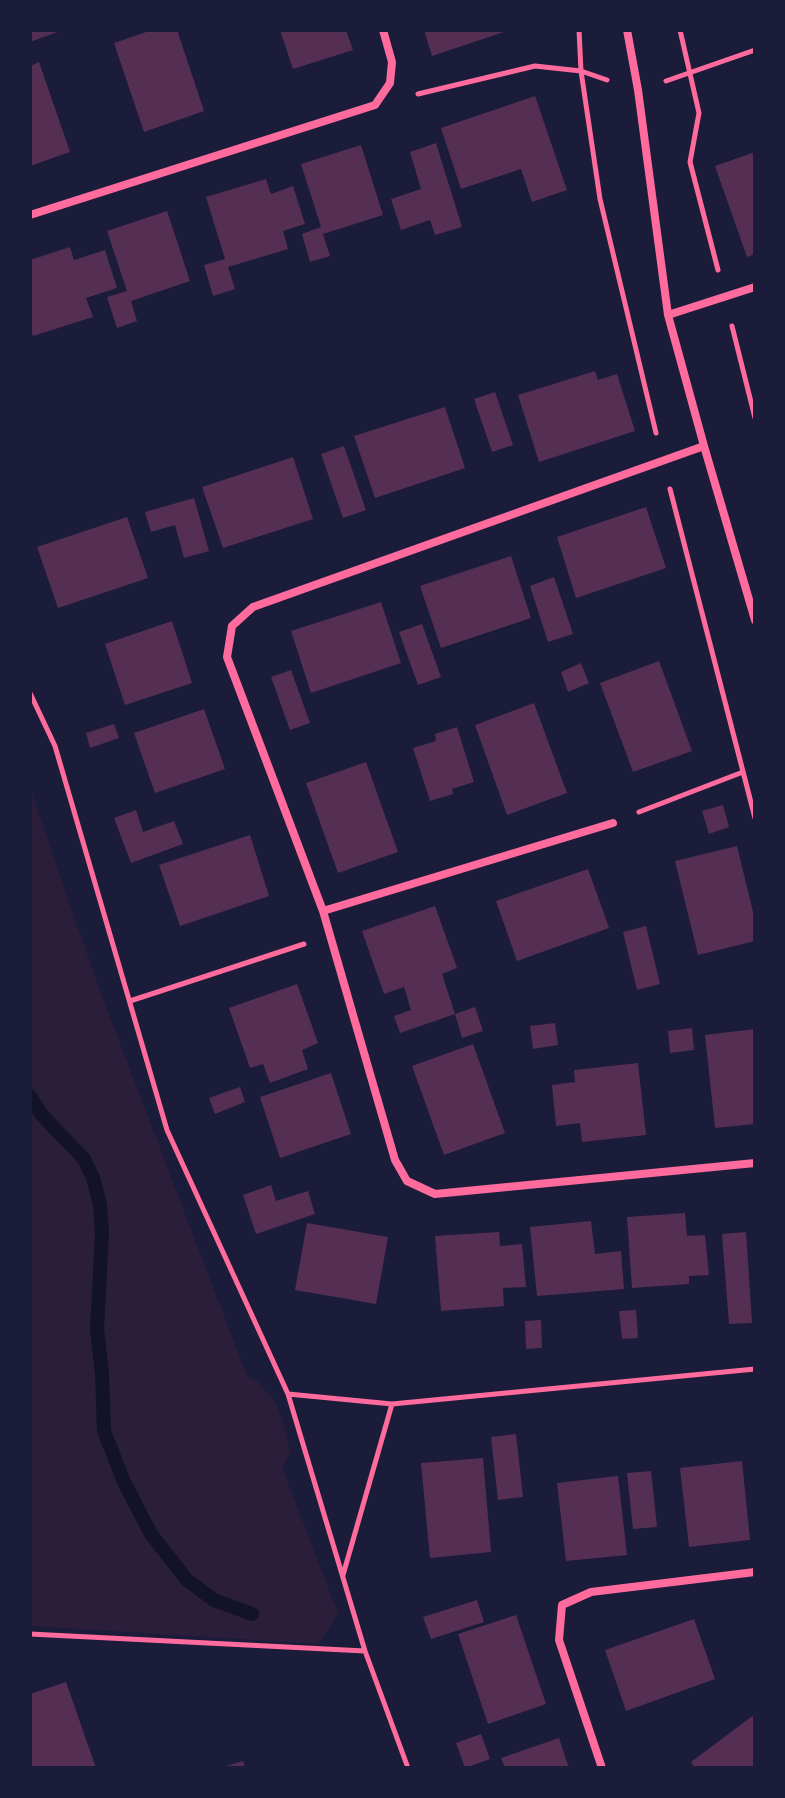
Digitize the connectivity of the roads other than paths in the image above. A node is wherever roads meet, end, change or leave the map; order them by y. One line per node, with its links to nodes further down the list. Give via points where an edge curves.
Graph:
1 (383, 30): 3 (street, via 392,62 390,83 375,105)
2 (627, 30): 5 (street)
3 (30, 215)
4 (755, 287): 5 (street)
5 (668, 315): 6 (street)
6 (704, 446): 7 (street); 9 (street, via 253,607 232,626 227,657)
7 (755, 620)
8 (613, 823): 9 (street)
9 (323, 911): 10 (street, via 395,1160 407,1181 435,1194)
10 (755, 1163)
11 (755, 1572): 12 (street, via 591,1592 562,1605 559,1640)
12 (602, 1768)

